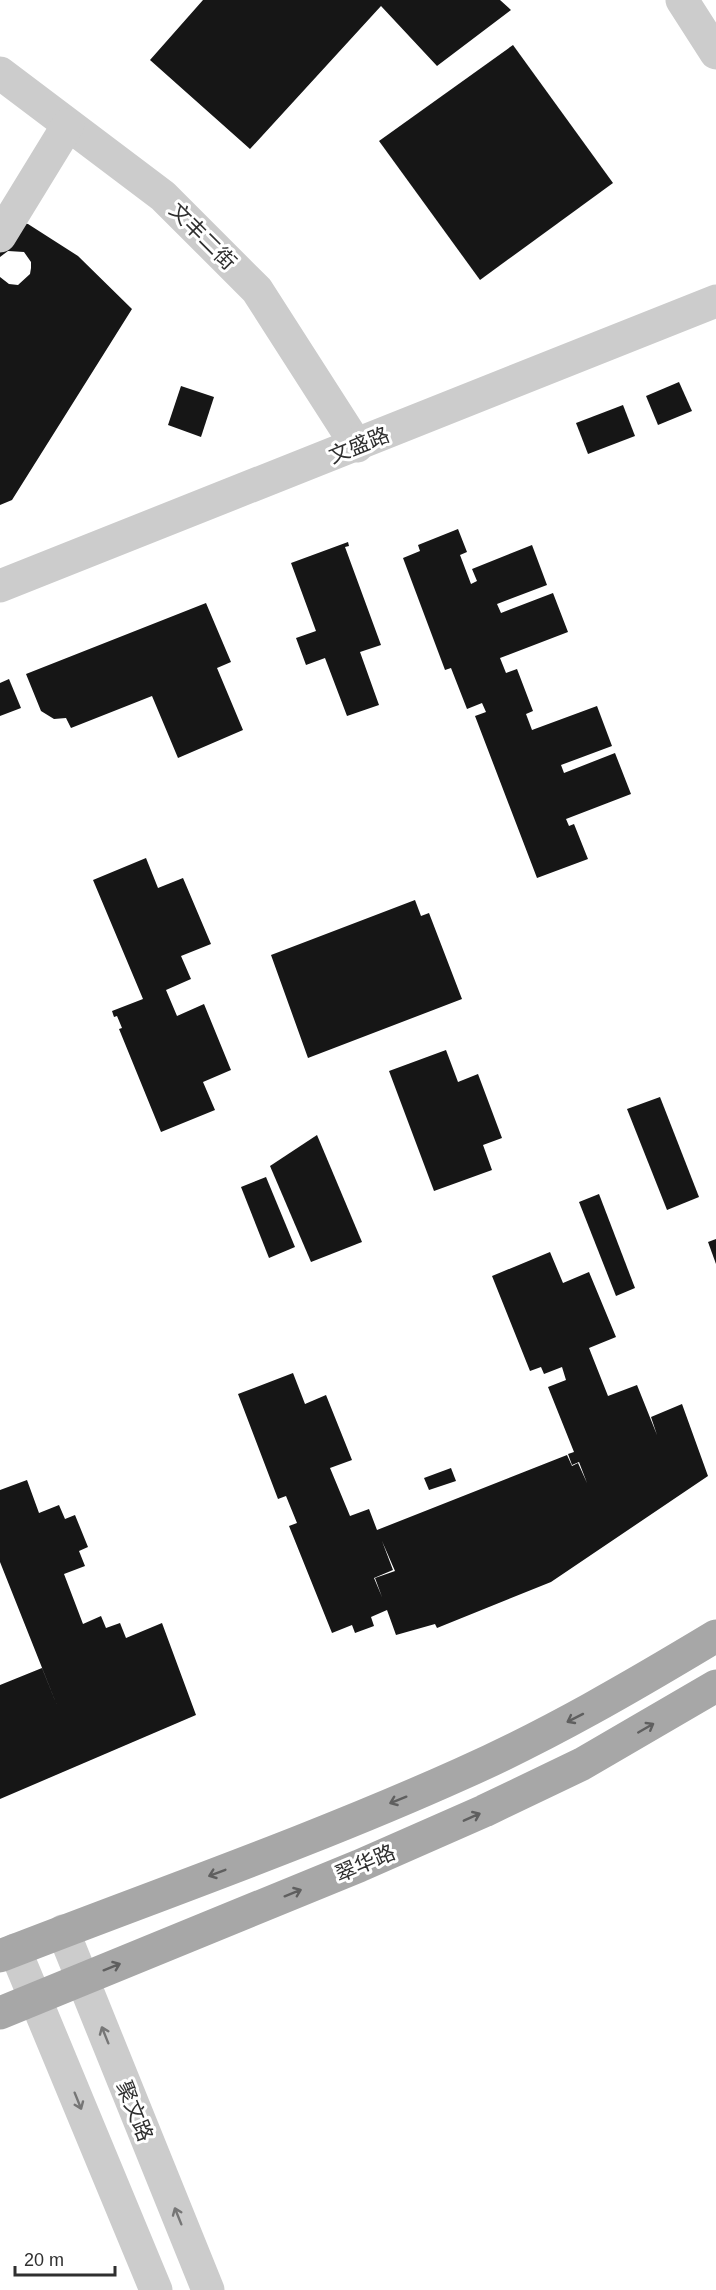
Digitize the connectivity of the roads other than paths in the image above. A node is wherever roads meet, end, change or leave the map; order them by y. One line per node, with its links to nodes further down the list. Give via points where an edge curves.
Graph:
1 (682, 0): 2 (street)
2 (716, 53)
3 (0, 73): 4 (street, 文丰二街)
4 (68, 125): 5 (street); 7 (street, 文丰二街, via 163,196 257,290)
5 (0, 236)
6 (716, 301): 7 (street, 文盛路)
7 (357, 446): 8 (street, 文盛路)
8 (0, 586)
9 (716, 1636): 11 (main road, one-way to 11, via 583,1714 461,1774 275,1851)
10 (716, 1686): 13 (main road, 翠华路, one-way to 10, via 484,1811 582,1764)
11 (63, 1931): 12 (main road); 13 (street, 聚文路)
12 (8, 1953): 14 (street)
13 (82, 1979): 14 (main road, 翠华路); 17 (street, 聚文路, one-way to 13)
14 (36, 1998): 15 (main road, 翠华路); 16 (street, one-way to 16)
15 (0, 2013)
16 (156, 2290)
17 (207, 2290)

